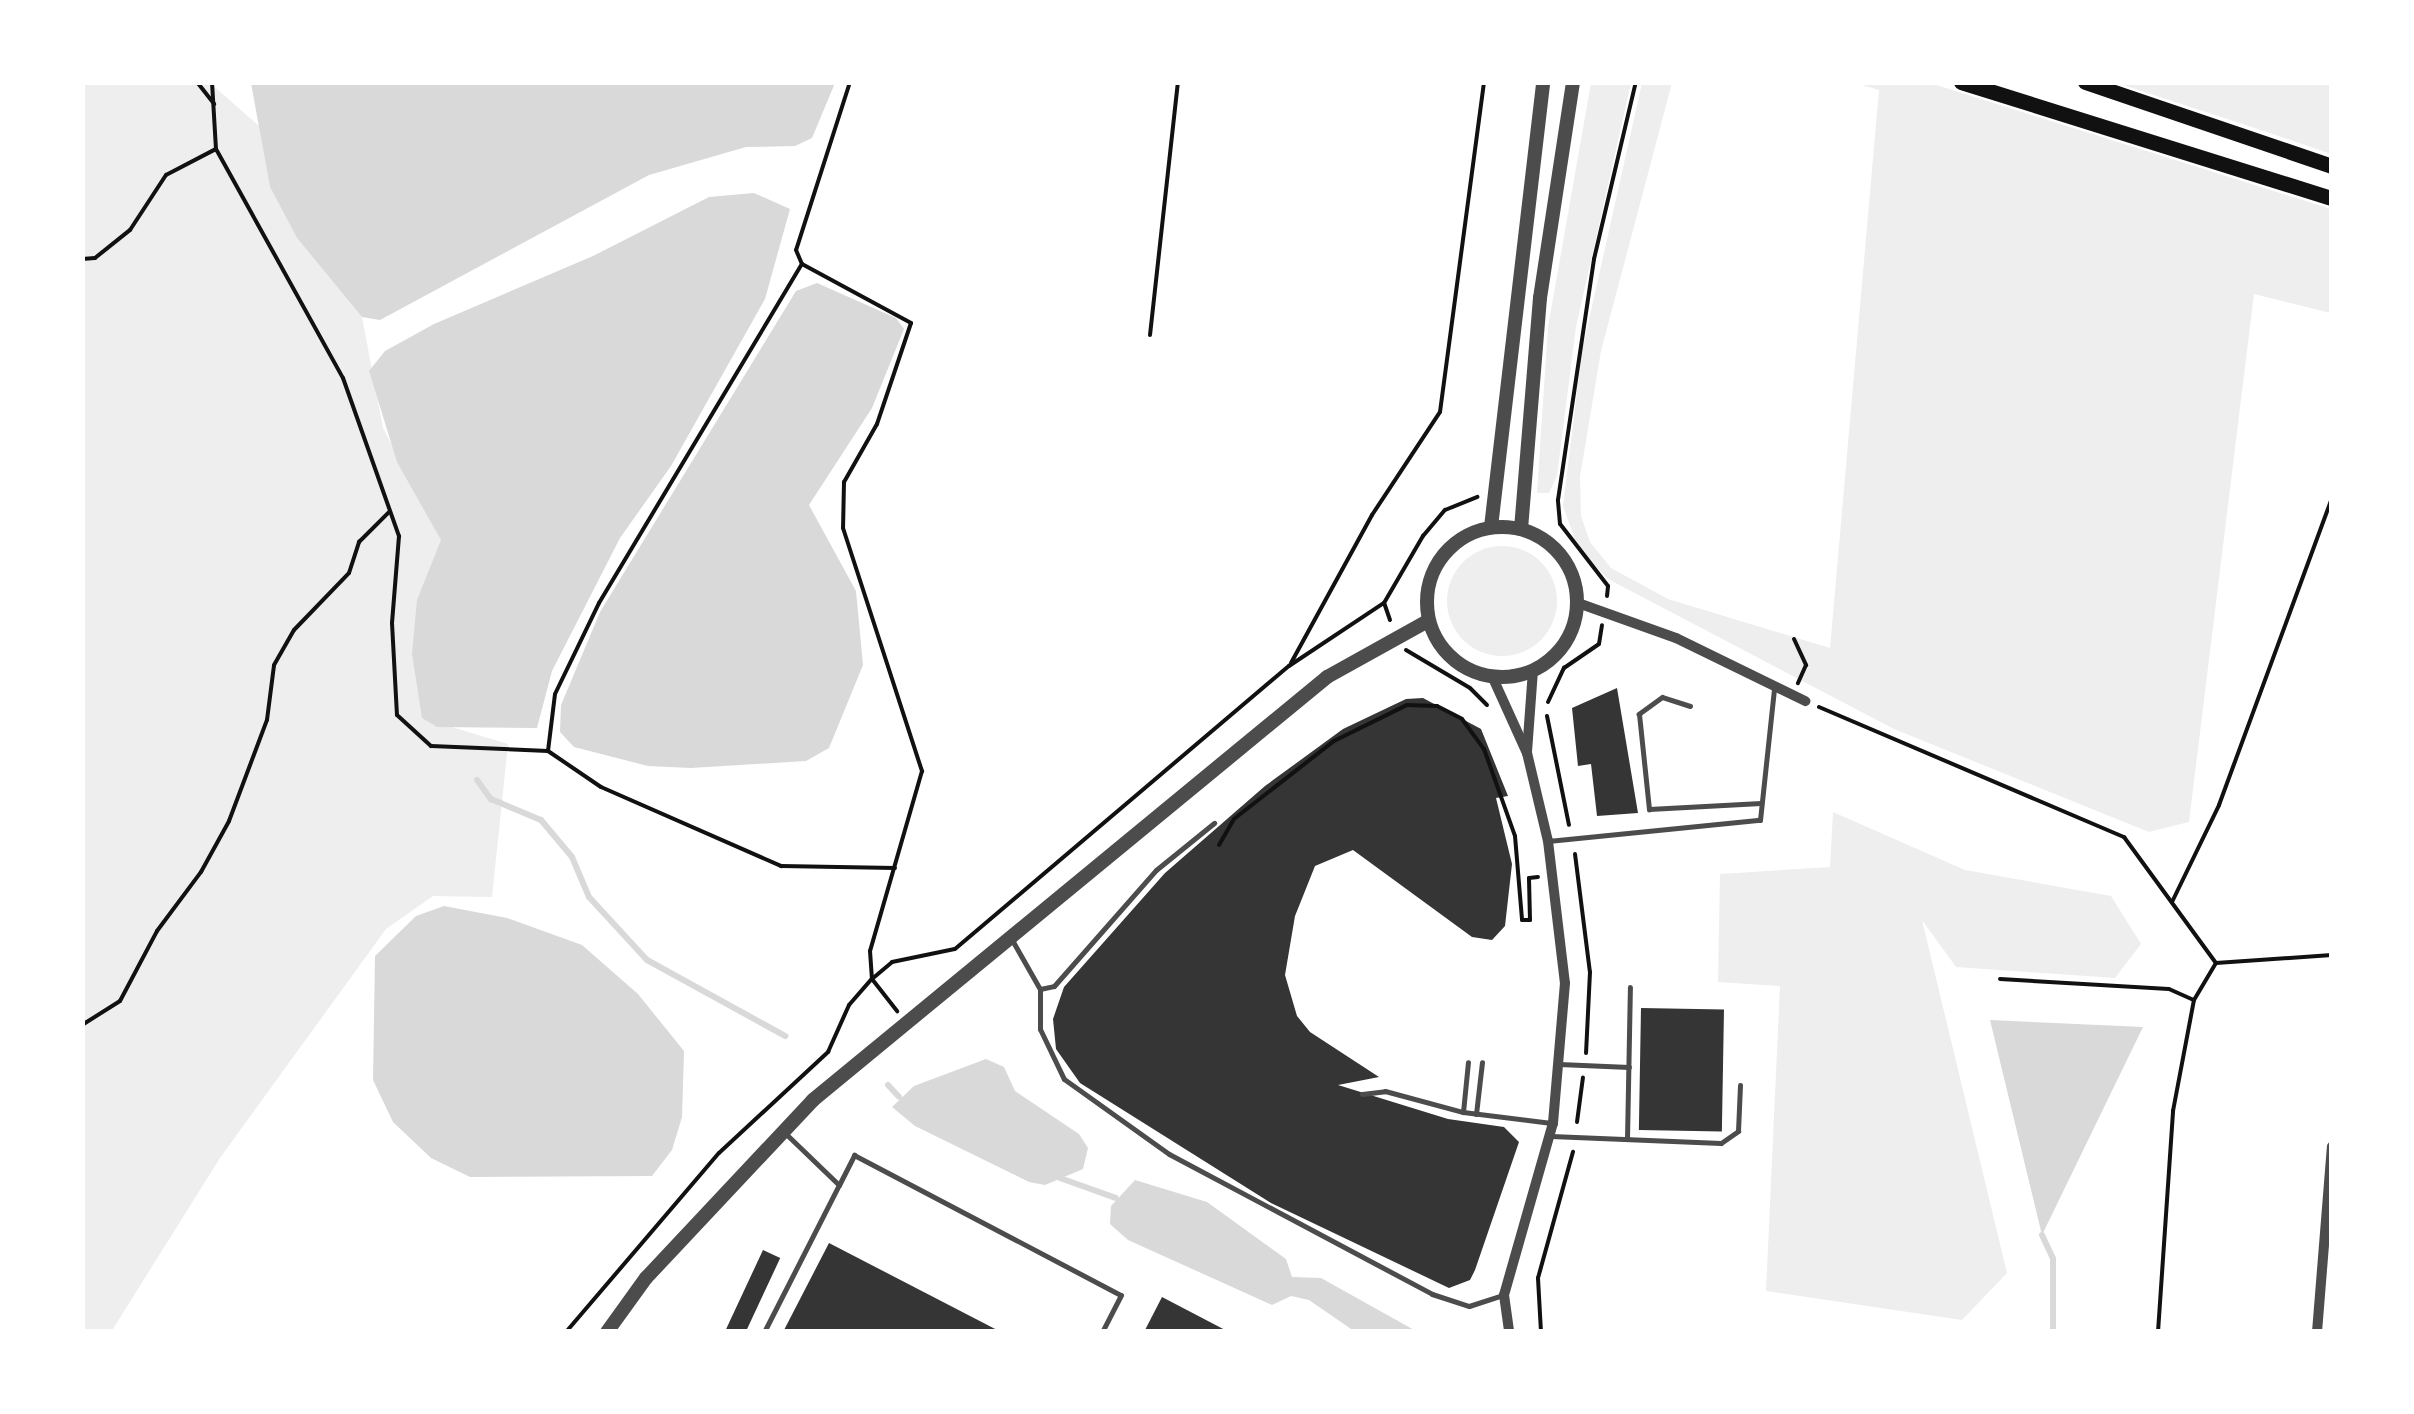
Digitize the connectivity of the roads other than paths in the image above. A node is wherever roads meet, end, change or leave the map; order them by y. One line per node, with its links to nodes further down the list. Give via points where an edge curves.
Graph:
1 (1543, 82): 7 (street)
2 (1573, 82): 8 (street, via 1540,298)
3 (1962, 82): 6 (main road)
4 (2086, 82): 5 (main road)
5 (2332, 166)
6 (2332, 198)
7 (1491, 528): 8 (street); 10 (street, via 1457,542 1440,559 1428,588)
8 (1520, 529): 9 (street, via 1560,553)
9 (1578, 603): 11 (street, via 1568,638); 13 (street, via 1605,608)
10 (1426, 622): 12 (street, via 1452,656); 20 (street, via 1328,677)
11 (1532, 670): 12 (street); 16 (street)
12 (1492, 676): 16 (street)
13 (1774, 689): 14 (street); 17 (lane)
14 (1805, 701)
15 (1690, 706): 17 (lane, via 1662,697 1639,714 1649,809)
16 (1527, 754): 19 (street)
17 (1761, 803): 19 (lane, via 1760,820)
18 (1214, 823): 22 (lane, via 1156,870 1054,986)
19 (1548, 841): 25 (street, via 1565,984)
20 (1010, 938): 22 (lane); 32 (street)
21 (1630, 988): 26 (lane)
22 (1040, 989): 37 (lane, via 1040,1028 1064,1079 1169,1154 1432,1294 1470,1306)
23 (1468, 1062): 29 (lane)
24 (1482, 1062): 30 (lane)
25 (1559, 1064): 26 (lane); 31 (street)
26 (1629, 1067): 34 (lane)
27 (1740, 1085): 34 (lane, via 1738,1131 1721,1143)
28 (1362, 1094): 29 (lane, via 1385,1091)
29 (1463, 1112): 30 (lane)
30 (1476, 1114): 31 (lane)
31 (1554, 1123): 33 (street)
32 (784, 1132): 36 (lane); 38 (street, via 646,1278)
33 (1550, 1136): 34 (lane); 37 (street)
34 (1628, 1139)
35 (2332, 1147): 42 (street)
36 (839, 1184): 39 (lane); 40 (lane, via 854,1155 1121,1296)
37 (1504, 1295): 41 (street)
38 (607, 1332)
39 (764, 1332)
40 (1102, 1332)
41 (1509, 1332)
42 (2317, 1332)

